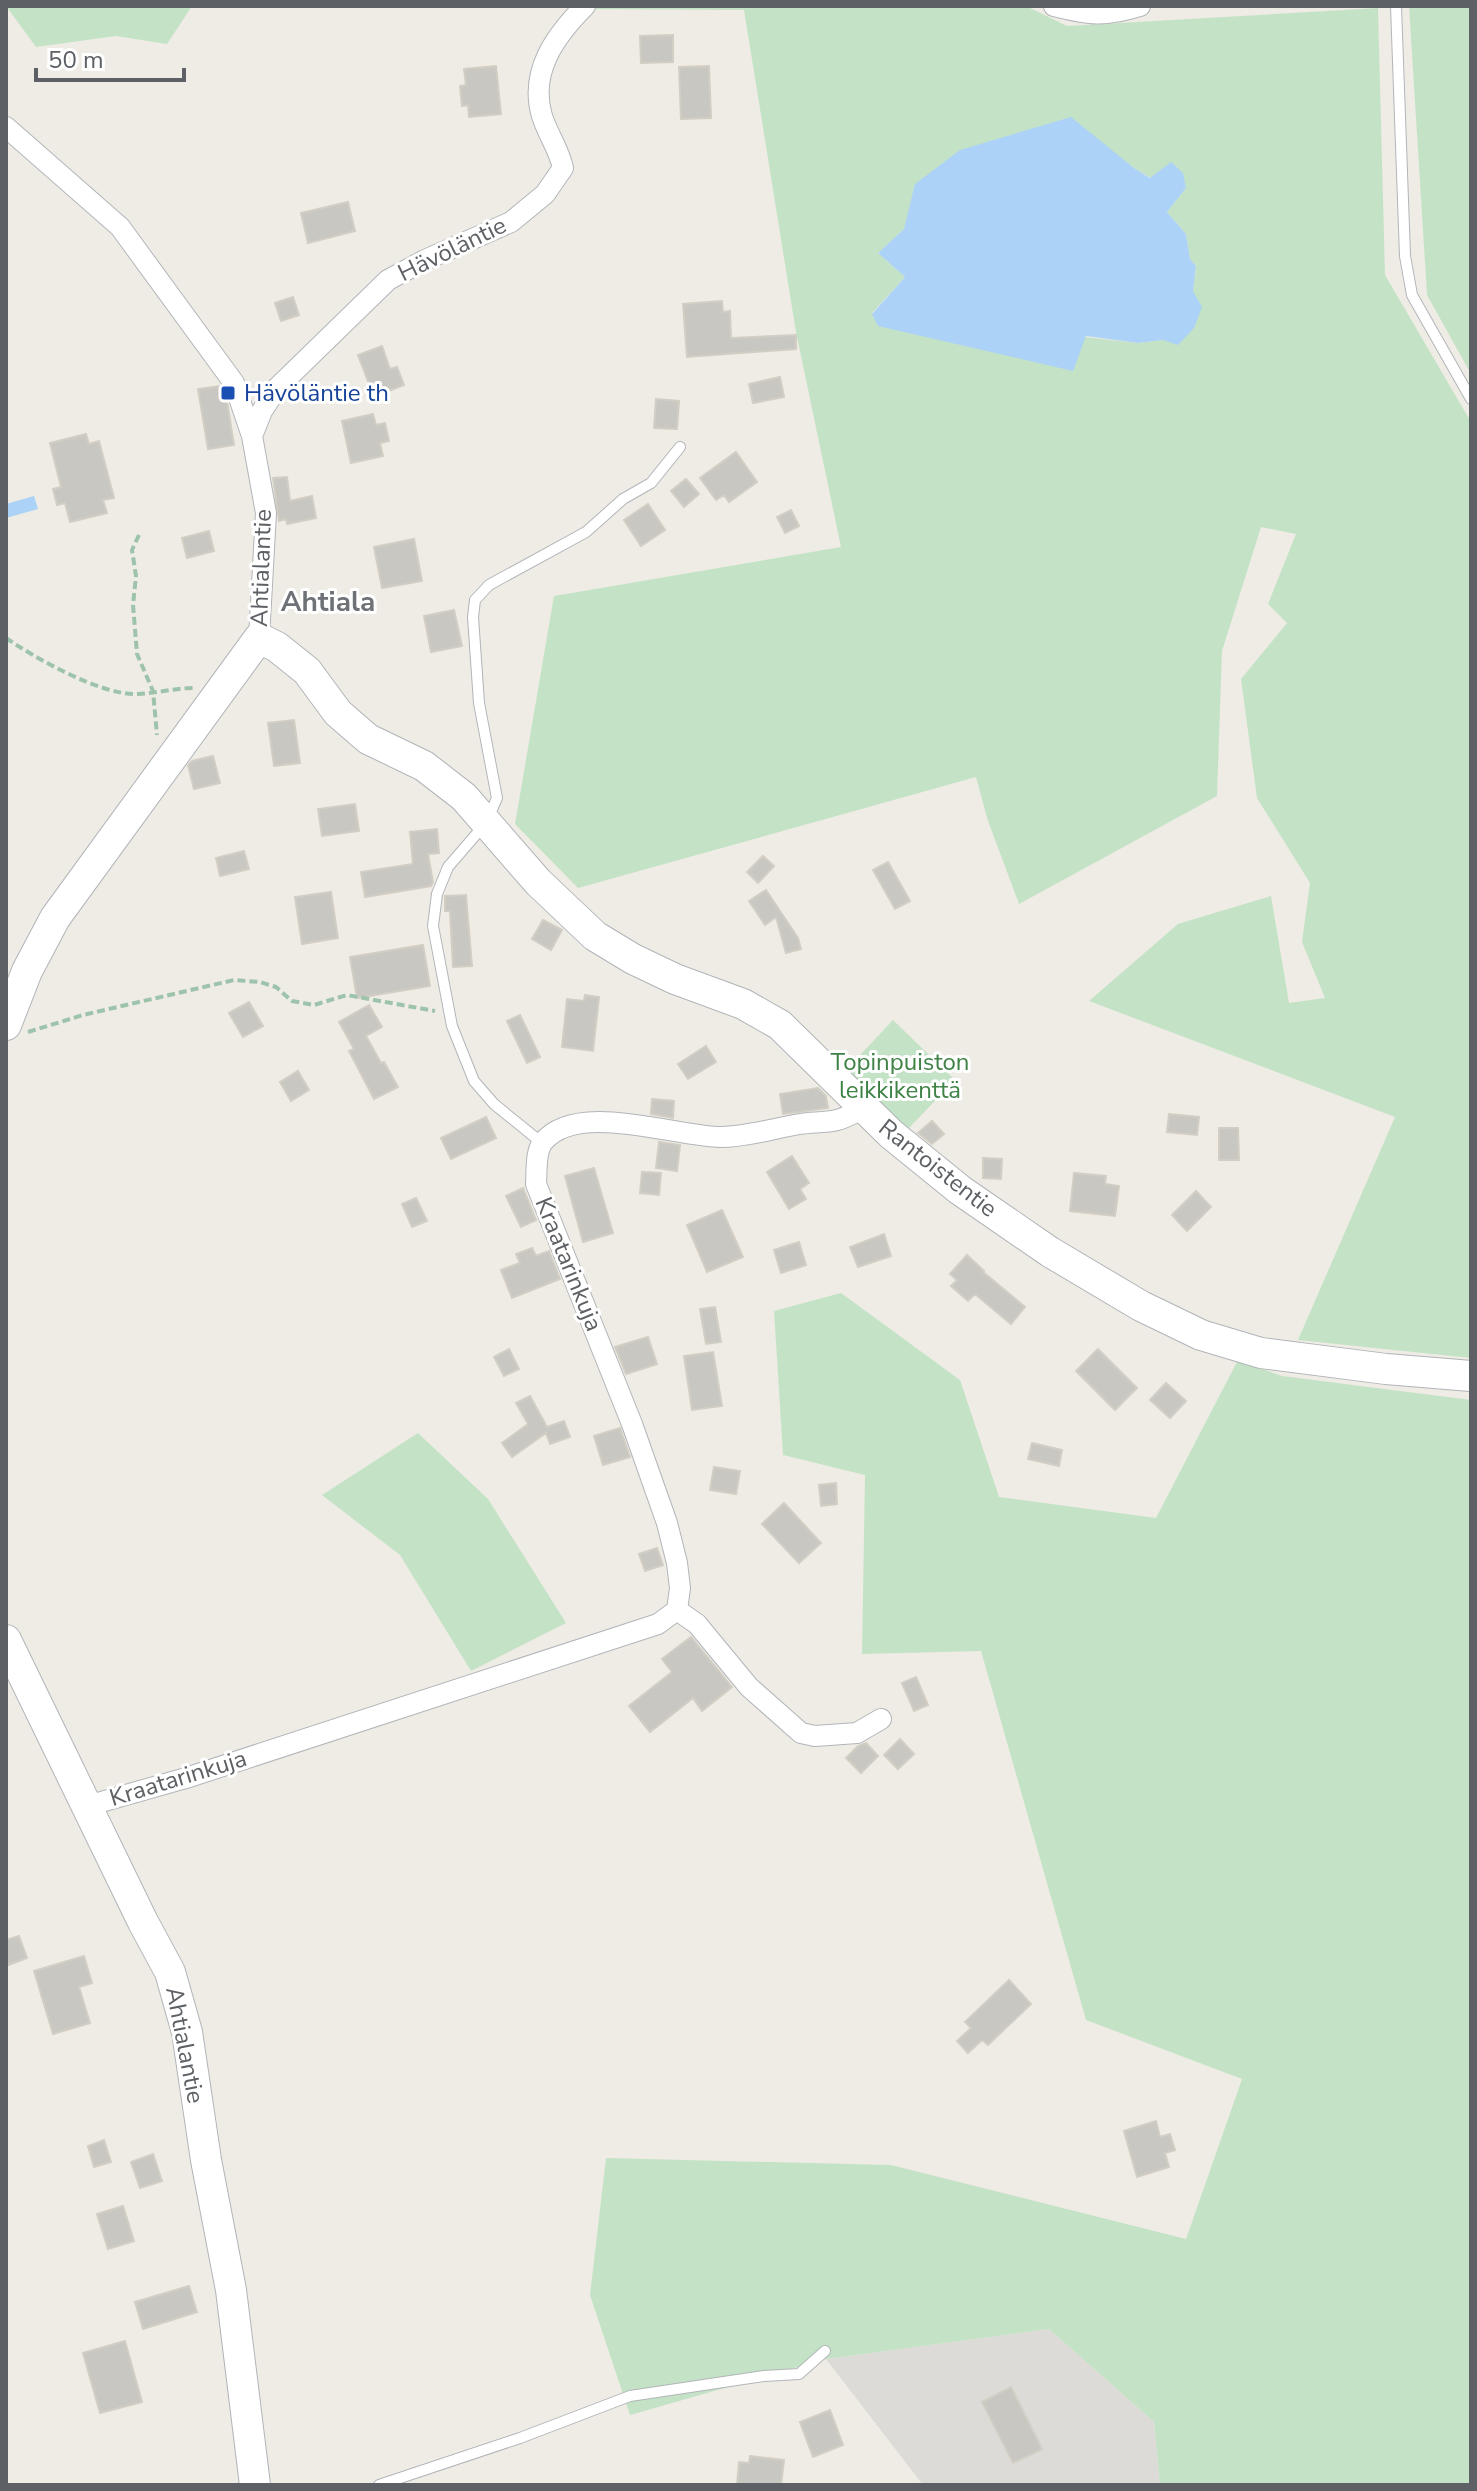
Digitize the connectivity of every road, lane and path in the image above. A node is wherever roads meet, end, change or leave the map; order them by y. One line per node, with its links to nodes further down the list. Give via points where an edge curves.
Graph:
1 (585, 6): 7 (street, Hävöläntie, via 549,51 541,71 542,116 563,168 545,194 511,222 388,280)
2 (1054, 6): 3 (street, via 1110,15)
3 (1140, 6)
4 (1396, 6): 8 (lane, via 1405,256 1412,295)
5 (6, 127): 6 (street, Ahtialantie, via 120,227)
6 (234, 383): 7 (street); 9 (street, Ahtialantie)
7 (277, 388): 9 (street, Hävöläntie)
8 (1471, 399)
9 (252, 436): 13 (street, Ahtialantie, via 266,513)
10 (680, 447): 17 (lane, via 651,483 623,499 586,532 489,585 475,600 479,703 497,798)
11 (139, 535): 14 (path, via 132,550 137,654)
12 (6, 638): 14 (path, via 34,658 102,687 136,695)
13 (259, 638): 15 (street, Ahtialantie); 17 (street, Rantoistentie, via 307,671 338,713 368,739 438,775)
14 (153, 691): 15 (path, via 198,688); 16 (path, via 157,739)
15 (216, 695): 16 (street, Ahtialantie)
16 (168, 766): 19 (street, Ahtialantie, via 55,918 27,971)
17 (486, 823): 18 (lane, via 448,867 437,894 433,926); 20 (street, Rantoistentie, via 595,936 675,979 766,1015)
18 (450, 1012): 19 (path, via 347,995 314,1005 292,1001 260,982 234,980); 21 (lane, via 474,1081)
19 (13, 1029)
20 (865, 1108): 21 (street, via 837,1121 721,1137 590,1121 559,1129); 22 (street, Rantoistentie, via 960,1190 1050,1252 1201,1335 1261,1353)
21 (542, 1143): 23 (street, Kraatarinkuja, via 536,1184 667,1523 680,1588)
22 (1471, 1376)
23 (677, 1610): 25 (street, via 697,1624 749,1687 801,1733 857,1733); 26 (street, Kraatarinkuja, via 658,1624)
24 (6, 1640): 26 (street, Ahtialantie)
25 (881, 1719)
26 (87, 1806): 28 (street, Ahtialantie, via 170,1972 187,2032 231,2290)
27 (825, 2351): 29 (lane, via 799,2374 630,2396)
28 (255, 2485)
29 (379, 2485)

